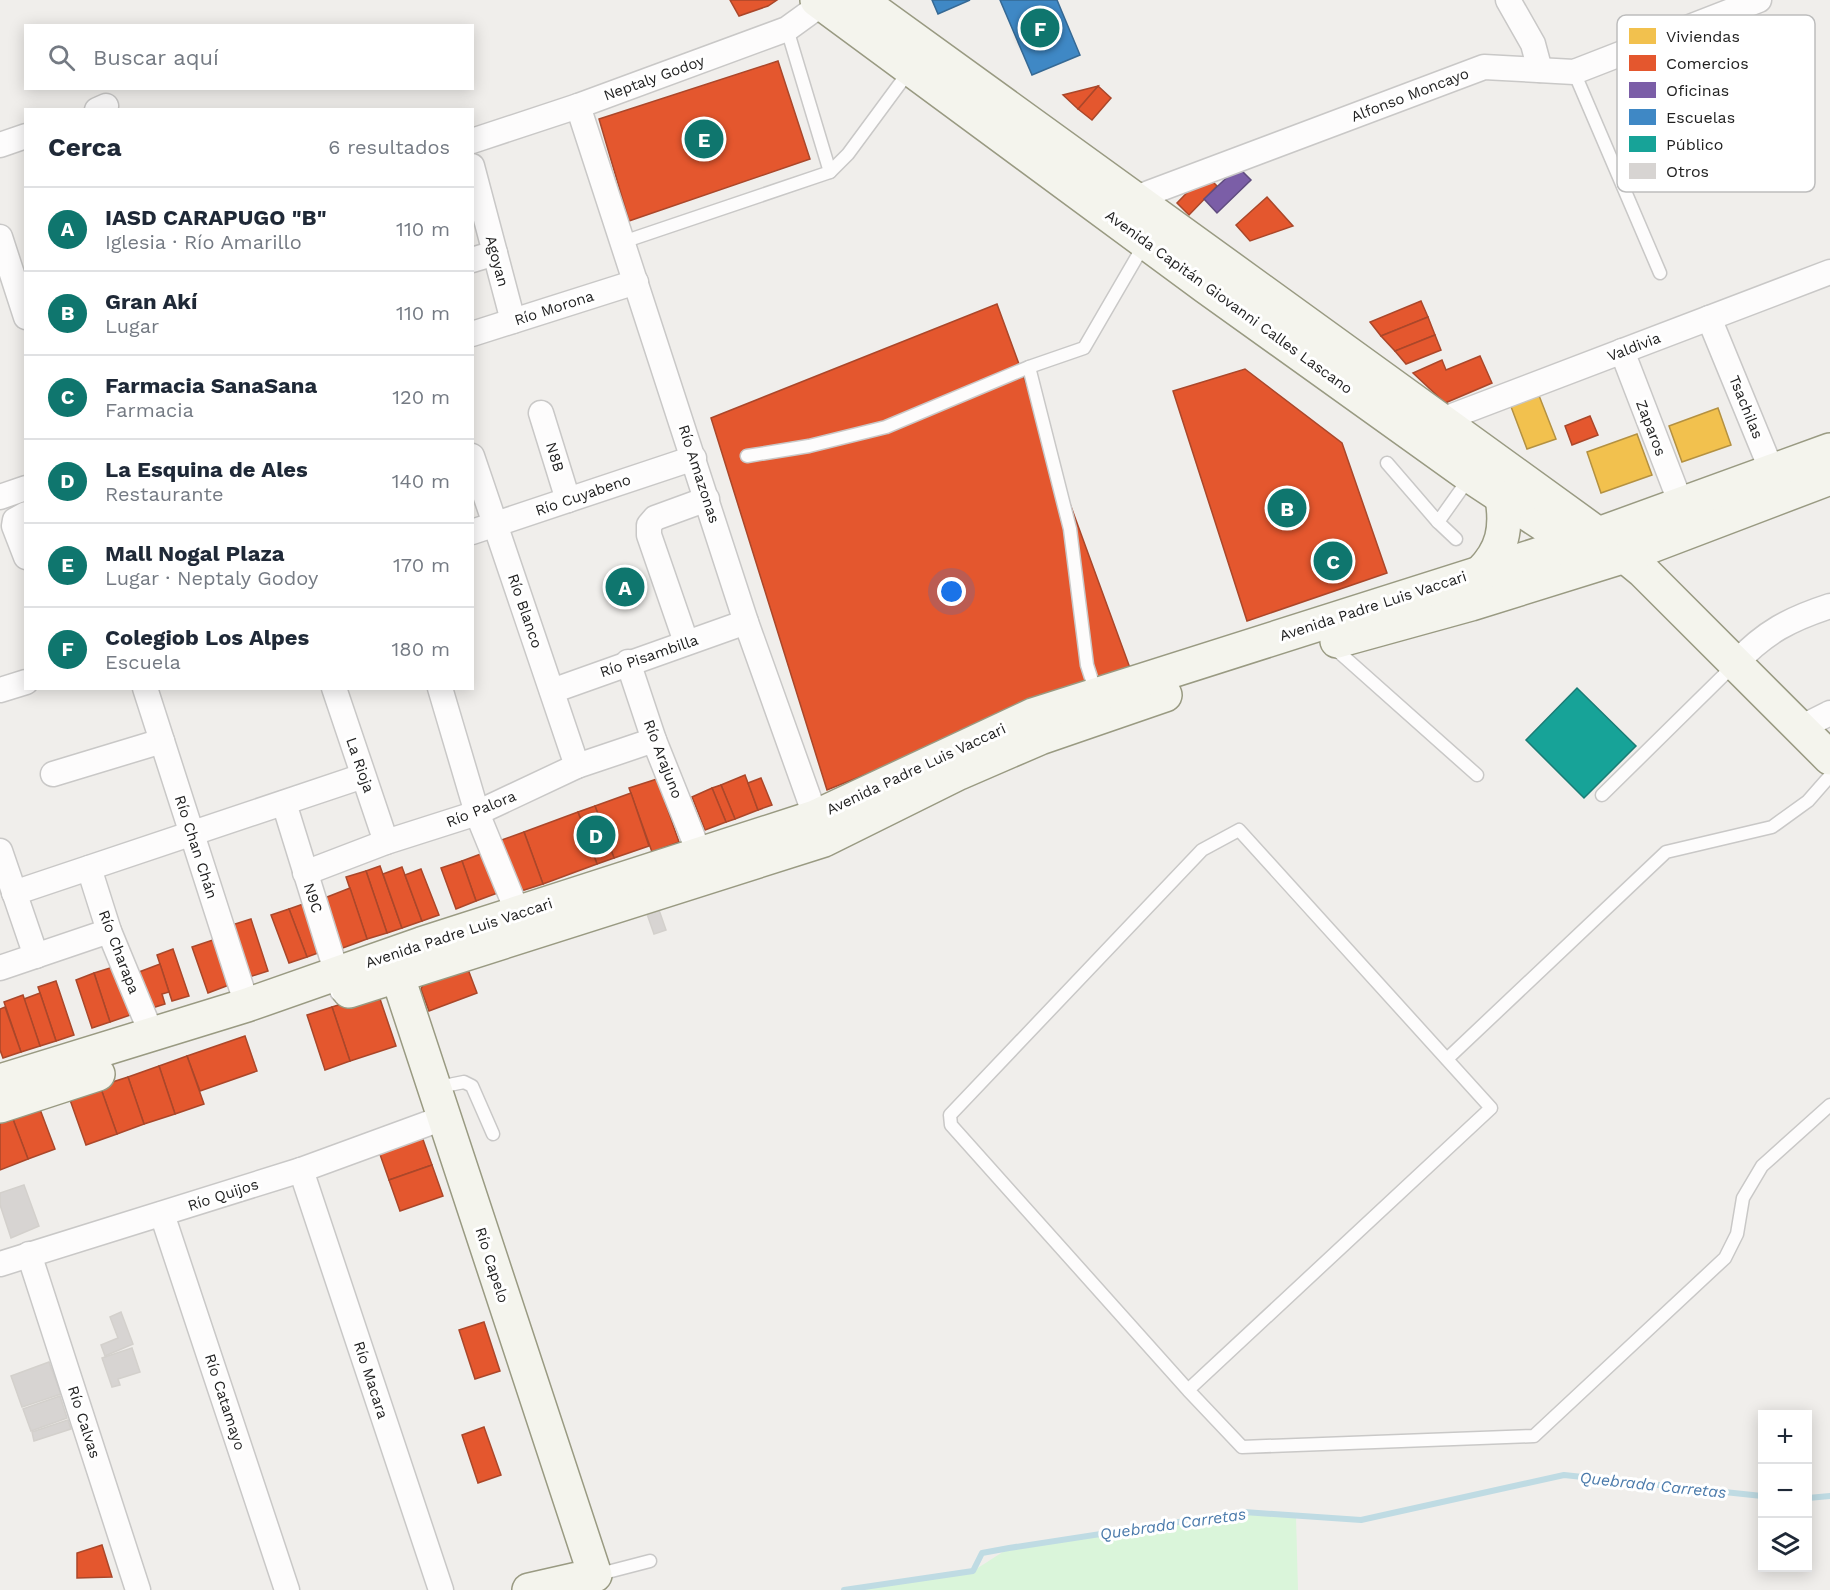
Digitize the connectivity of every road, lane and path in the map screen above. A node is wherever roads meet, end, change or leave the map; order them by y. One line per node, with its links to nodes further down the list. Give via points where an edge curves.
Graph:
1 (860, 0): 19 (main road, Avenida Capitán Giovanni Calles Lascano)
2 (1508, 0): 9 (street, via 1533,44)
3 (822, 1): 6 (street, Neptaly Godoy); 8 (main road, Avenida Capitán Giovanni Calles Lascano)
4 (1748, 2): 5 (street, Alfonso Moncayo)
5 (1716, 15)
6 (787, 29): 11 (street, Neptaly Godoy); 15 (lane)
7 (1617, 55): 10 (street, Alfonso Moncayo)
8 (911, 69): 15 (lane, via 848,154); 22 (main road, Avenida Capitán Giovanni Calles Lascano)
9 (1540, 70): 10 (street, Alfonso Moncayo); 19 (street, Alfonso Moncayo, via 1484,67)
10 (1574, 72): 16 (lane)
11 (578, 106): 13 (street, Neptaly Godoy); 21 (street, Río Amazonas)
12 (24, 137): 14 (street)
13 (474, 140)
14 (0, 145)
15 (830, 172): 21 (lane)
16 (1617, 172)
17 (474, 174): 23 (street, Agoyan)
18 (1625, 192): 25 (lane)
19 (1134, 199): 36 (main road, Avenida Capitán Giovanni Calles Lascano)
20 (0, 237): 28 (street)
21 (623, 242): 27 (street, Río Amazonas)
22 (1146, 242): 34 (lane, via 1084,348); 42 (main road, Avenida Capitán Giovanni Calles Lascano)
23 (495, 253): 24 (street); 31 (street, Agoyan)
24 (474, 259)
25 (1660, 273)
26 (1828, 280): 30 (street, Valdivia)
27 (636, 282): 31 (street, Río Morona); 39 (street, Río Amazonas)
28 (14, 292): 29 (street)
29 (24, 313)
30 (1709, 318): 33 (street, Valdivia); 44 (street, Tsachilas)
31 (513, 321): 32 (street, Río Morona)
32 (474, 333)
33 (1622, 351): 36 (street, Valdivia); 50 (street, Zaparos)
34 (1029, 367): 38 (lane, via 886,427); 71 (lane, via 1070,529 1087,665)
35 (541, 413): 48 (street, N8B)
36 (1438, 421): 56 (main road, Avenida Capitán Giovanni Calles Lascano)
37 (1830, 450): 44 (main road, Avenida Padre Luis Vaccari)
38 (747, 456)
39 (694, 458): 48 (street, Río Cuyabeno); 49 (street, Río Amazonas)
40 (474, 462): 53 (street, Río Blanco)
41 (1387, 463): 52 (lane)
42 (1470, 476): 47 (main road, Avenida Capitán Giovanni Calles Lascano); 52 (lane)
43 (1830, 478): 44 (main road, Avenida Padre Luis Vaccari)
44 (1777, 484): 50 (main road, Avenida Padre Luis Vaccari); 56 (main road, Avenida Padre Luis Vaccari)
45 (24, 489): 46 (street)
46 (0, 497)
47 (1502, 498): 56 (main road, Avenida Capitán Giovanni Calles Lascano); 58 (main road, via 1504,535 1492,561)
48 (568, 500): 53 (street, Río Cuyabeno)
49 (707, 500): 60 (street, Río Amazonas); 61 (street, via 655,518 650,525 649,535)
50 (1681, 504): 56 (main road, Avenida Padre Luis Vaccari)
51 (24, 515): 57 (street, via 15,520 14,526)
52 (1438, 522): 55 (lane)
53 (496, 525): 54 (street, Río Cuyabeno); 70 (street, Río Blanco)
54 (474, 531)
55 (1456, 539)
56 (1600, 549): 58 (main road, Avenida Padre Luis Vaccari); 62 (main road, Avenida Padre Luis Vaccari, via 1471,604); 64 (main road, Avenida Capitán Giovanni Calles Lascano, via 1654,584)
57 (24, 552)
58 (1481, 573): 71 (main road, Avenida Padre Luis Vaccari)
59 (1830, 606): 64 (street, via 1792,619 1756,642)
60 (746, 622): 61 (street, Río Pisambilla); 85 (street, Río Amazonas)
61 (686, 642): 63 (street, Río Pisambilla)
62 (1329, 643): 79 (lane); 85 (main road, Avenida Padre Luis Vaccari, via 1040,738)
63 (628, 662): 70 (street, Río Pisambilla); 74 (street, Río Arajuno)
64 (1736, 663): 73 (main road, Avenida Capitán Giovanni Calles Lascano); 82 (lane)
65 (24, 683): 66 (street)
66 (0, 690)
67 (146, 690): 75 (street, Río Chan Chán)
68 (335, 690): 80 (street, La Rioja)
69 (441, 690): 84 (street)
70 (552, 691): 77 (street, Río Blanco)
71 (1096, 693): 85 (main road, Avenida Padre Luis Vaccari, via 1033,715)
72 (1830, 713): 73 (street)
73 (1800, 728): 76 (main road, Avenida Capitán Giovanni Calles Lascano)
74 (654, 740): 77 (street, Río Palora); 89 (street, Río Arajuno)
75 (162, 741): 78 (street); 86 (street, Río Chan Chán)
76 (1830, 758)
77 (577, 766): 84 (street, Río Palora)
78 (53, 774)
79 (1477, 775)
80 (363, 776): 83 (street); 87 (street, La Rioja)
81 (1830, 776): 101 (lane, via 1808,801 1772,827 1666,852)
82 (1602, 795)
83 (284, 803): 86 (street); 91 (street, N9C)
84 (477, 813): 87 (street, Río Palora); 93 (street)
85 (819, 829): 89 (main road, Avenida Padre Luis Vaccari); 96 (main road, Avenida Padre Luis Vaccari)
86 (192, 834): 90 (street); 99 (street, Río Chan Chán)
87 (386, 842): 91 (street, Río Palora)
88 (0, 851): 92 (street)
89 (700, 855): 93 (main road, Avenida Padre Luis Vaccari)
90 (89, 868): 92 (street); 94 (street, Río Charapa)
91 (305, 873): 98 (street, N9C)
92 (14, 893): 95 (street)
93 (518, 913): 96 (main road, Avenida Padre Luis Vaccari)
94 (110, 931): 95 (street); 100 (street, Río Charapa)
95 (36, 956): 97 (street)
96 (394, 965): 98 (main road, Avenida Padre Luis Vaccari); 103 (main road, Río Capelo)
97 (0, 968)
98 (340, 983): 99 (main road, Avenida Padre Luis Vaccari); 105 (main road, Avenida Padre Luis Vaccari)
99 (247, 1005): 100 (main road, Avenida Padre Luis Vaccari)
100 (152, 1035): 102 (main road, Avenida Padre Luis Vaccari)
101 (1447, 1059): 111 (lane, via 1491,1108); 111 (lane, via 1239,830 1202,850 950,1115 951,1125)
102 (0, 1081)
103 (438, 1103): 106 (lane, via 458,1082 472,1086); 107 (street, Río Quijos); 113 (main road, Río Capelo)
104 (1830, 1105): 111 (lane, via 1762,1166 1743,1198 1737,1234 1725,1258 1534,1436 1242,1447)
105 (0, 1106)
106 (493, 1134)
107 (301, 1170): 108 (street, Río Quijos); 116 (street, Río Macara)
108 (162, 1214): 109 (street, Río Quijos); 115 (street, Río Catamayo)
109 (29, 1254): 110 (street, Río Quijos); 114 (street, Río Calvas)
110 (0, 1264)
111 (1188, 1390)
112 (650, 1561): 113 (lane)
113 (595, 1575): 117 (main road)
114 (138, 1590)
115 (287, 1590)
116 (441, 1590)
117 (529, 1590)

